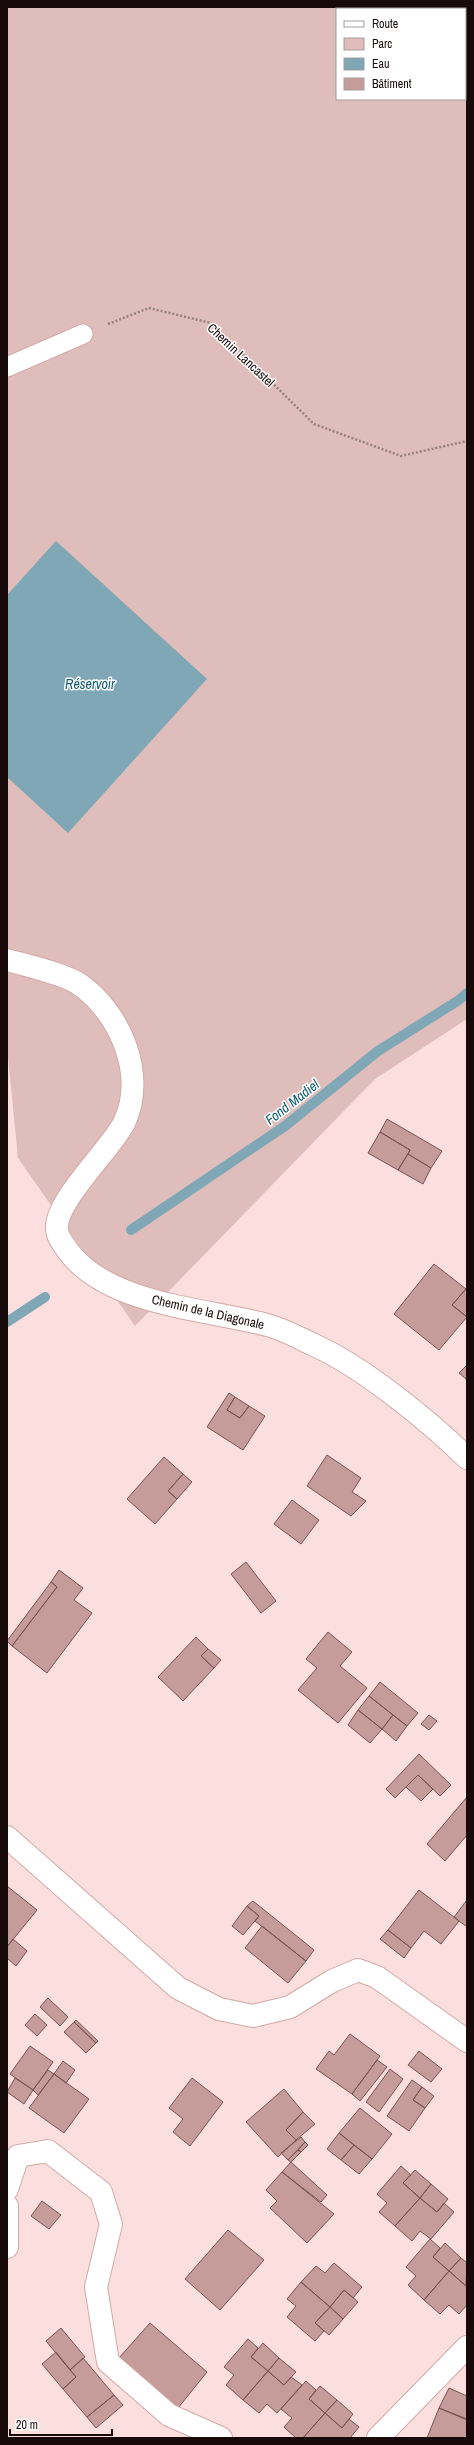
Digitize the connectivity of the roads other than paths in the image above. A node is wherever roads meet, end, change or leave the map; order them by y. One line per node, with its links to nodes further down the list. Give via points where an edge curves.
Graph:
1 (83, 334): 2 (lane)
2 (7, 367)
3 (7, 960): 4 (street, Chemin de la Diagonale, via 78,983 102,1005 121,1031 129,1060 132,1088 124,1122 60,1211 57,1229 75,1260 94,1277 157,1302 269,1325 317,1346 394,1395)
4 (467, 1458)
5 (7, 1837): 6 (street, via 178,1988 219,2009 253,2016 290,2007 332,1981 358,1970 377,1977)
6 (467, 2041)
7 (7, 2189): 11 (street, via 18,2156 48,2151 101,2192 111,2224 96,2287 108,2362 169,2415)
8 (7, 2206): 9 (street)
9 (7, 2247)
10 (467, 2347): 12 (street)
11 (221, 2438)
12 (378, 2438)

